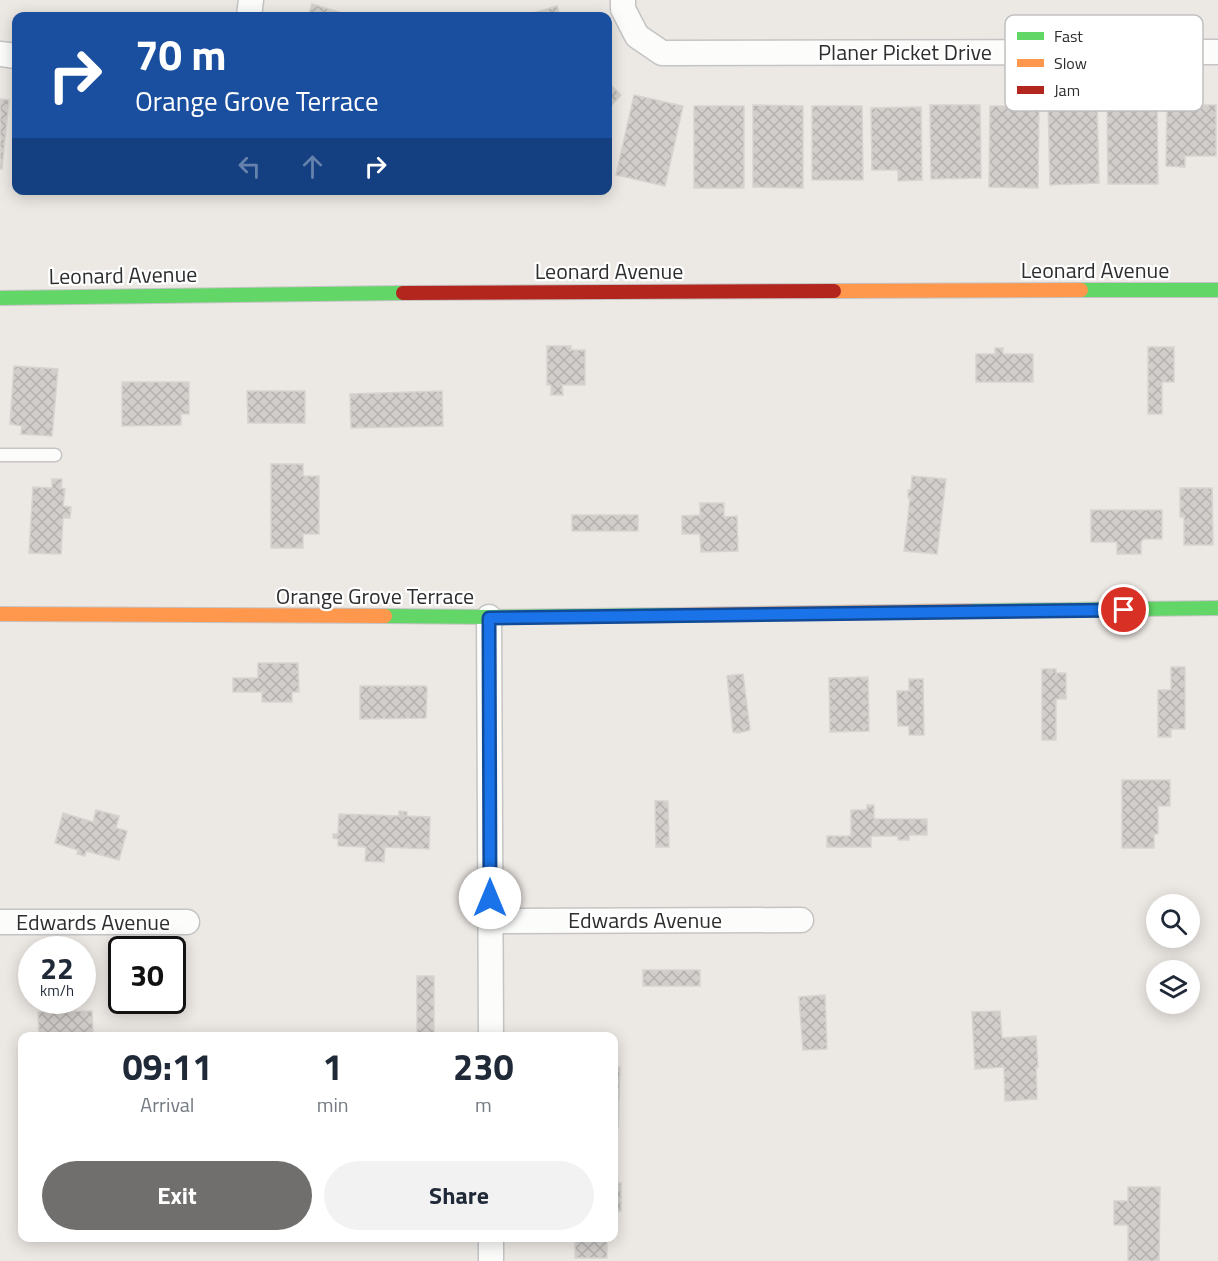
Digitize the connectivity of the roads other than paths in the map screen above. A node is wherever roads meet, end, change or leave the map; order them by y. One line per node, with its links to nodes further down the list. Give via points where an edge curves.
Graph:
1 (623, 0): 2 (street, Planer Picket Drive, via 637,36 662,53)
2 (1005, 52)
3 (1203, 52): 4 (street, Planer Picket Drive)
4 (1218, 52)
5 (1218, 290): 6 (street, Leonard Avenue)
6 (0, 298)
7 (56, 454): 8 (lane)
8 (0, 455)
9 (1218, 608): 11 (street, Orange Grove Terrace)
10 (0, 614): 11 (street, Orange Grove Terrace)
11 (489, 618): 13 (street)
12 (801, 920): 13 (street, Edwards Avenue)
13 (490, 921): 16 (street)
14 (0, 922): 15 (street, Edwards Avenue)
15 (187, 922)
16 (490, 1032)
17 (491, 1242): 18 (street)
18 (492, 1261)

